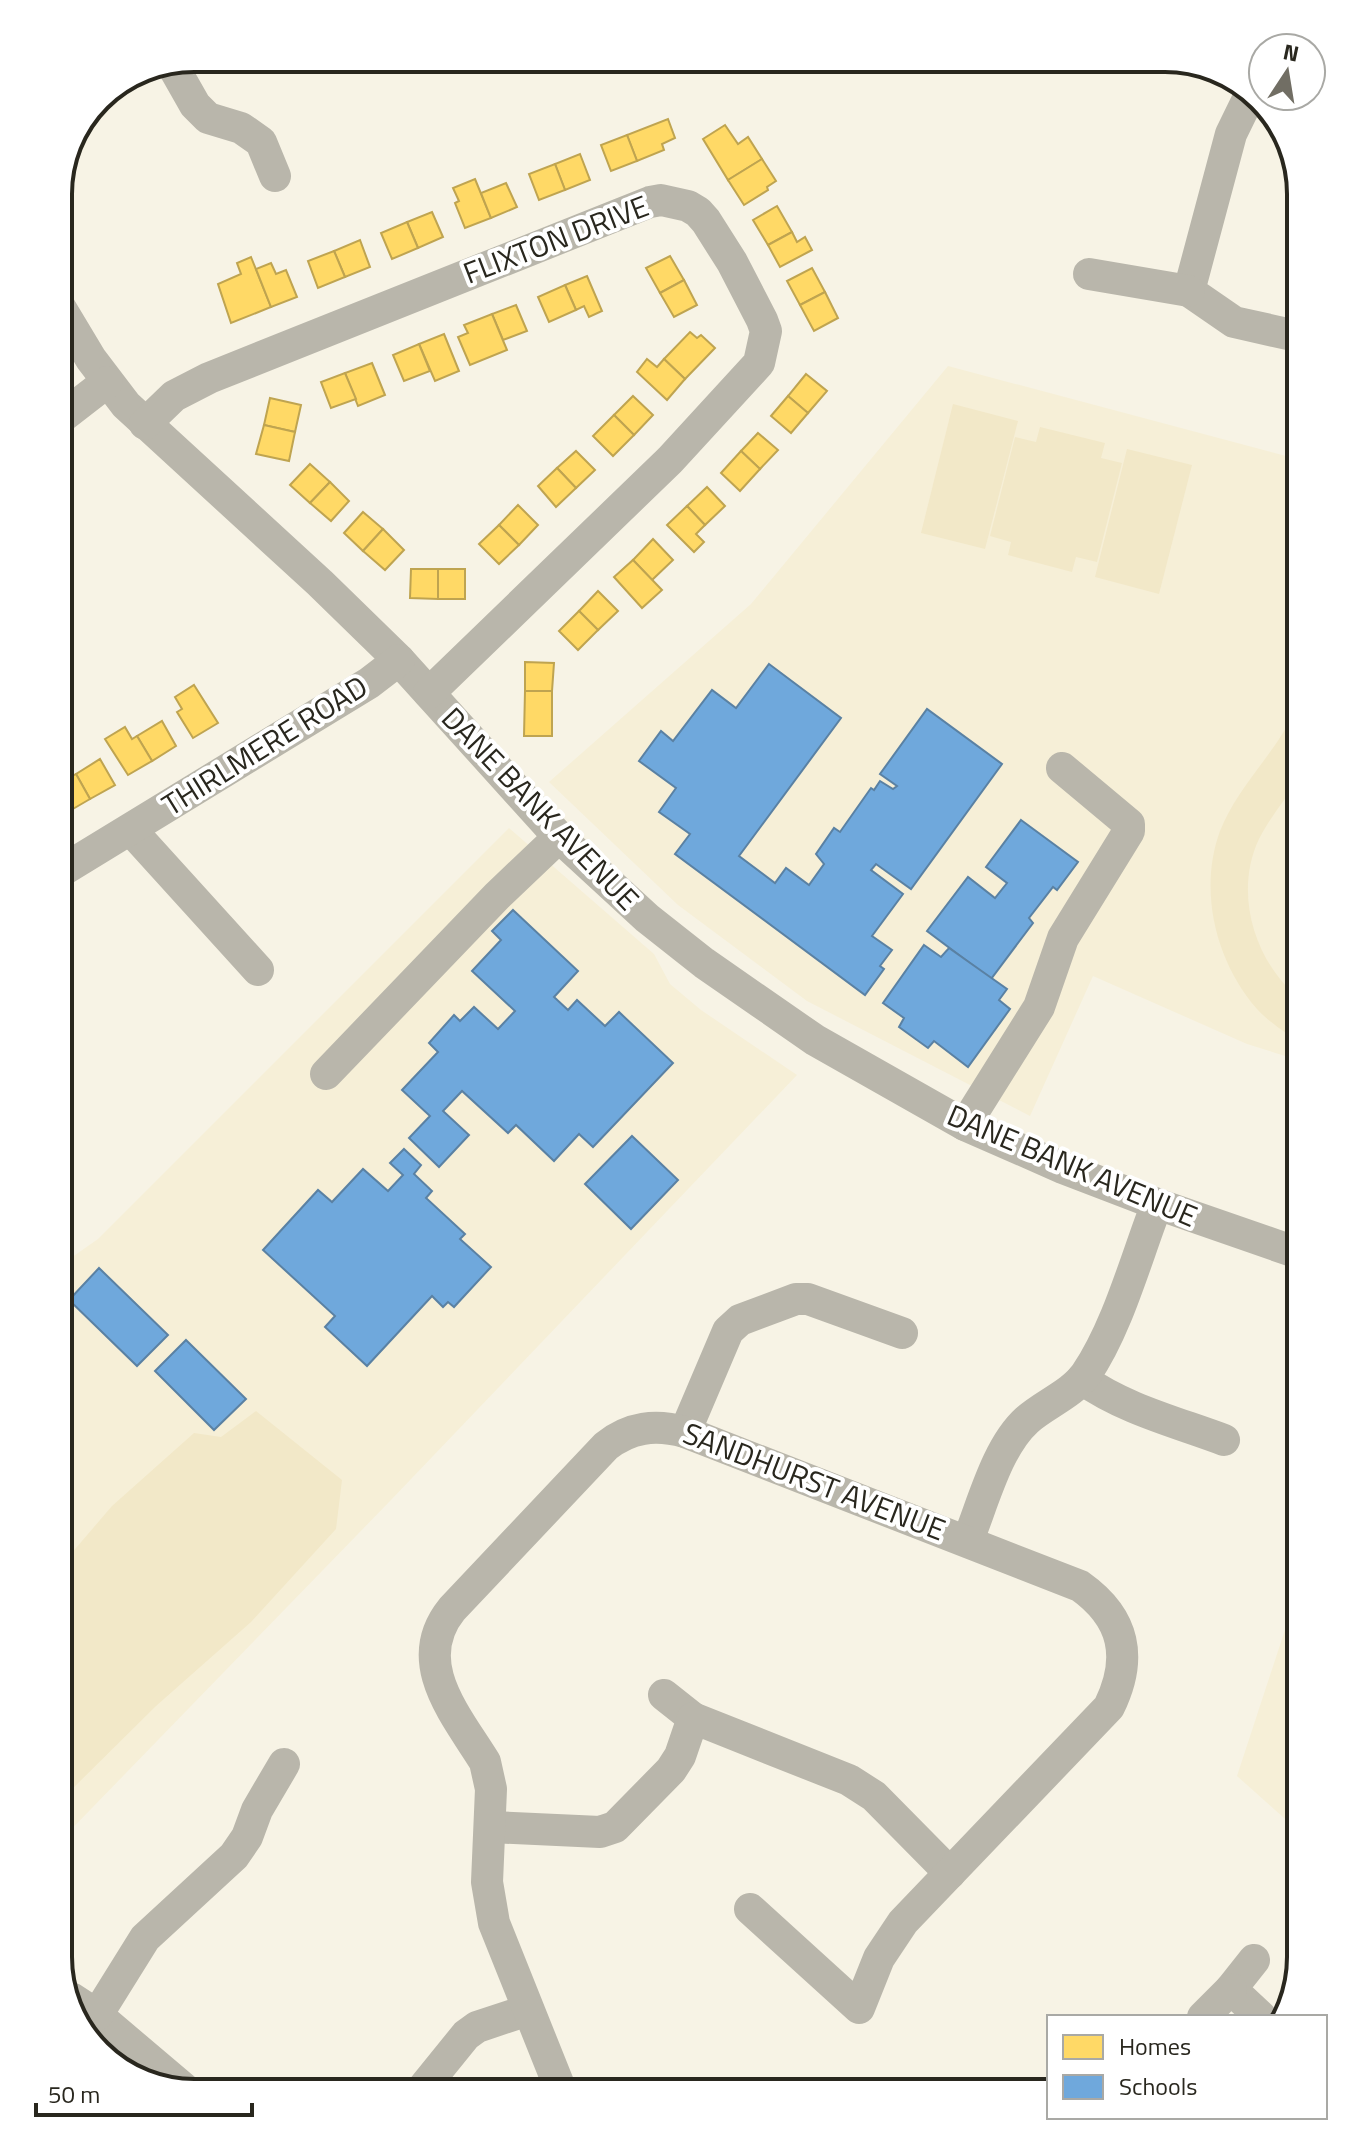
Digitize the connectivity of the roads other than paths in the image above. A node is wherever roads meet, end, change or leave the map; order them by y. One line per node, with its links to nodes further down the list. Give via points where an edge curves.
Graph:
1 (177, 73): 3 (street, via 208,118 241,128 261,142)
2 (1246, 102): 5 (street, via 1231,134)
3 (275, 176)
4 (1089, 274): 5 (street)
5 (1189, 291): 7 (street, via 1234,322)
6 (72, 326): 8 (street, DANE BANK AVENUE)
7 (1287, 334)
8 (107, 382): 9 (street); 10 (street, DANE BANK AVENUE)
9 (72, 409)
10 (145, 424): 11 (street, DANE BANK AVENUE); 12 (street, FLIXTON DRIVE, via 174,396 209,378 650,202 671,201 698,212 762,320 766,331 759,363 670,460)
11 (399, 660): 12 (street, DANE BANK AVENUE); 14 (street, THIRLMERE ROAD)
12 (429, 693): 15 (street, DANE BANK AVENUE)
13 (1062, 768): 19 (street, via 1129,824 1129,831 1063,938 1039,1007)
14 (131, 830): 16 (street, THIRLMERE ROAD); 17 (street, THIRLMERE ROAD)
15 (559, 837): 18 (street); 19 (street, DANE BANK AVENUE, via 647,918 769,1010)
16 (72, 865)
17 (258, 970)
18 (326, 1074)
19 (965, 1125): 20 (street, DANE BANK AVENUE)
20 (1157, 1204): 21 (street, DANE BANK AVENUE); 23 (street, via 1102,1348)
21 (1287, 1249)
22 (902, 1333): 24 (street, via 808,1299 740,1320 717,1351)
23 (1082, 1379): 25 (street, via 1104,1395); 26 (street, via 1014,1434)
24 (685, 1432): 26 (street, SANDHURST AVENUE); 30 (street, SANDHURST AVENUE, via 651,1427 619,1436 606,1446 443,1619 435,1644 436,1670 445,1699 485,1762)
25 (1224, 1440)
26 (968, 1540): 31 (street, SANDHURST AVENUE, via 1097,1598 1120,1637 1123,1674 1109,1707)
27 (664, 1695): 28 (street)
28 (693, 1718): 30 (street, via 671,1770 615,1827 600,1832); 31 (street, via 849,1780 874,1796)
29 (284, 1764): 38 (street, via 234,1856 145,1938 84,2007)
30 (491, 1827): 35 (street, SANDHURST AVENUE, via 489,1902)
31 (950, 1873): 32 (street, SANDHURST AVENUE, via 891,1938 859,2008)
32 (750, 1909)
33 (1254, 1960): 34 (street)
34 (1231, 1989): 36 (street); 37 (street)
35 (528, 2010): 39 (street, via 477,2027); 40 (street, SANDHURST AVENUE)
36 (1205, 2015)
37 (1259, 2015)
38 (169, 2077)
39 (430, 2079)
40 (556, 2079)

